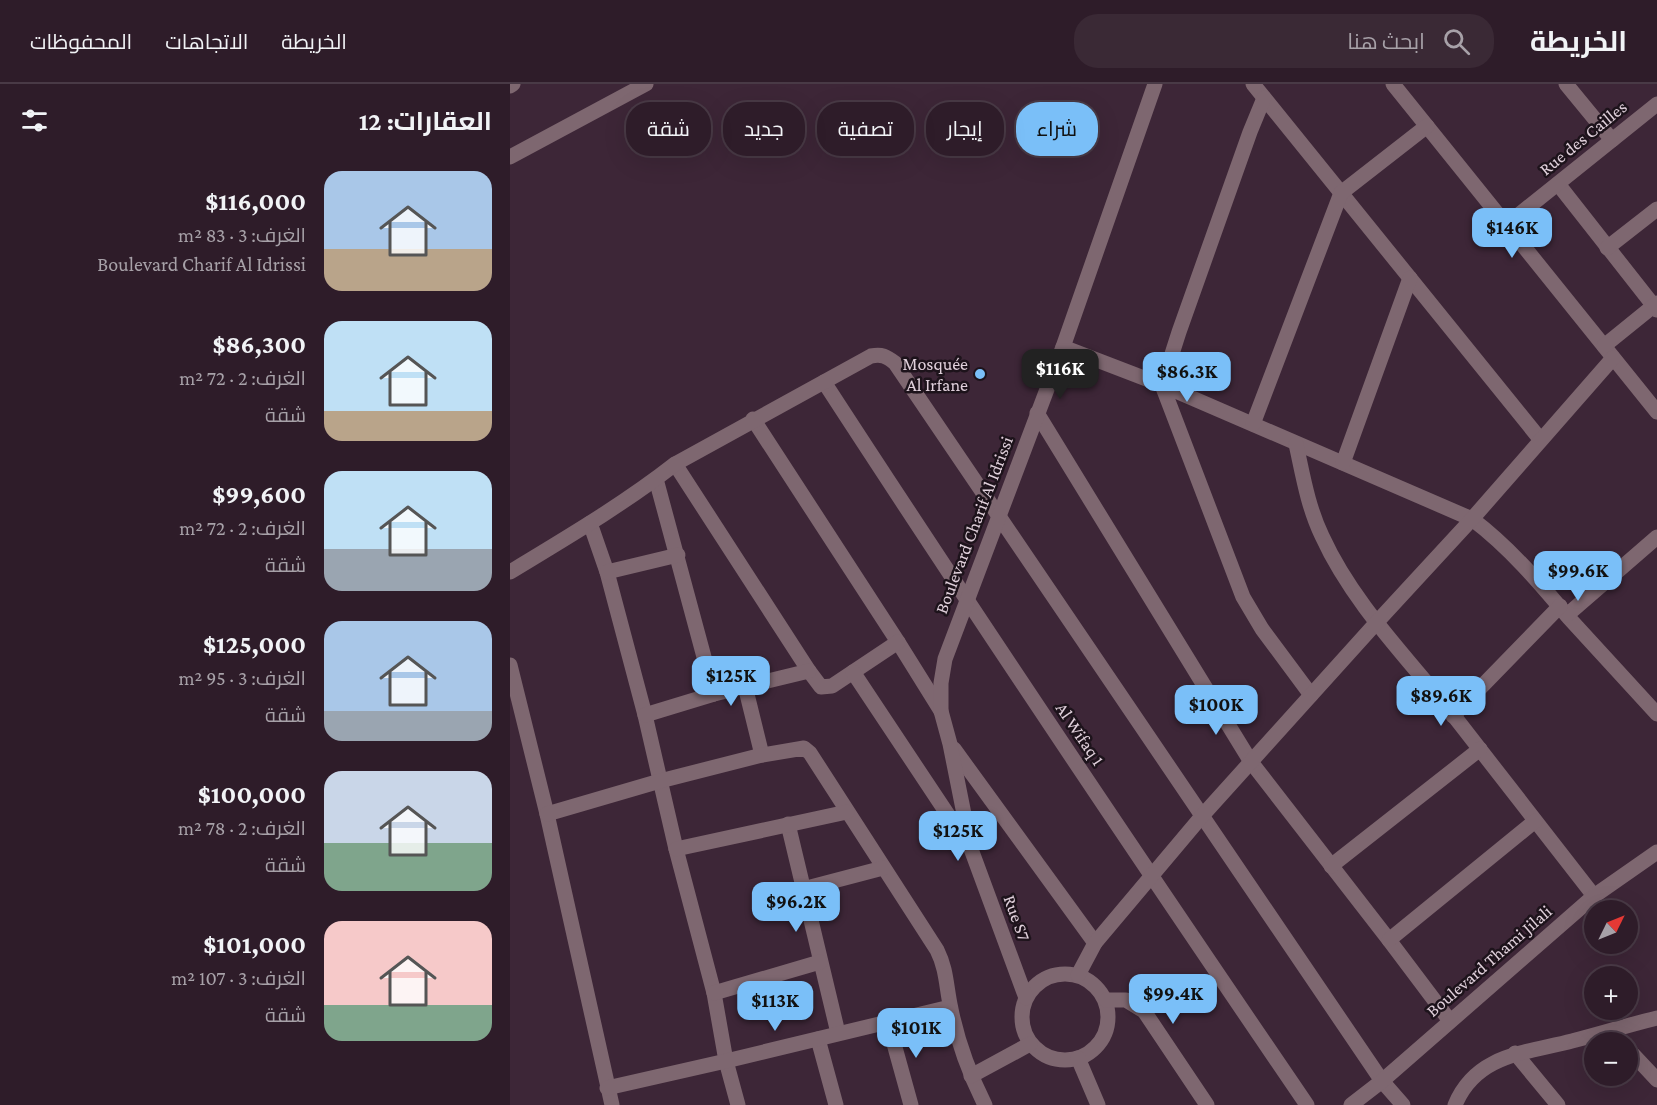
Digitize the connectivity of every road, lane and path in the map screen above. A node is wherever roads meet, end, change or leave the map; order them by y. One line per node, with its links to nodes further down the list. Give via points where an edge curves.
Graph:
1 (646, 84): 10 (street)
2 (1155, 84): 18 (street, Boulevard Charif Al Idrissi)
3 (1253, 84): 6 (street)
4 (1393, 84): 8 (street)
5 (1566, 84): 9 (street)
6 (1264, 98): 12 (street); 21 (street)
7 (1657, 104): 9 (street, Rue des Cailles)
8 (1426, 126): 12 (street); 14 (street)
9 (1612, 140): 11 (street, Rue des Cailles)
10 (510, 158)
11 (1558, 184): 14 (street, Rue des Cailles); 15 (street)
12 (1341, 193): 16 (street); 25 (street)
13 (1657, 209): 15 (street)
14 (1506, 225): 19 (street)
15 (1607, 248): 17 (street)
16 (1410, 278): 26 (street); 28 (street)
17 (1656, 306): 19 (street)
18 (1063, 347): 21 (street); 23 (street, Boulevard Charif Al Idrissi)
19 (1609, 352): 22 (street); 26 (street)
20 (825, 382): 24 (street); 31 (street, via 871,356 880,354 895,363); 38 (street, Al Wifaq 1)
21 (1162, 385): 25 (street); 47 (street, via 1243,597)
22 (1657, 412)
23 (1037, 413): 31 (street, Boulevard Charif Al Idrissi); 55 (street)
24 (753, 419): 29 (street); 41 (street)
25 (1253, 424): 27 (street)
26 (1540, 439): 32 (street)
27 (1296, 444): 28 (street); 40 (street, via 1307,497 1322,536 1349,585)
28 (1343, 463): 32 (street)
29 (675, 464): 30 (street); 43 (street)
30 (656, 478): 33 (street); 35 (street)
31 (999, 516): 38 (street, Boulevard Charif Al Idrissi); 59 (street)
32 (1472, 519): 39 (street, via 1523,564); 40 (street)
33 (590, 523): 36 (street); 37 (street)
34 (1657, 537): 39 (street)
35 (678, 555): 37 (street); 46 (street)
36 (510, 572)
37 (607, 572): 50 (street)
38 (966, 601): 48 (street, Boulevard Charif Al Idrissi, via 945,659); 67 (street, Al Wifaq 1)
39 (1564, 610): 49 (street); 51 (street)
40 (1377, 622): 47 (street); 51 (street)
41 (898, 642): 44 (street); 48 (street)
42 (510, 665): 58 (street)
43 (808, 671): 44 (street, via 821,687 831,686); 45 (street)
44 (853, 672): 63 (street)
45 (745, 686): 46 (street); 54 (street)
46 (714, 694): 50 (street)
47 (1311, 695): 55 (street)
48 (941, 711): 52 (street, Rue S7)
49 (1657, 714)
50 (645, 715): 56 (street)
51 (1453, 716): 53 (street)
52 (950, 744): 63 (street, Rue S7); 71 (street)
53 (1480, 749): 60 (street); 65 (street)
54 (762, 755): 56 (street); 57 (street, via 804,748)
55 (1251, 762): 59 (street); 65 (street)
56 (660, 781): 58 (street); 62 (street)
57 (847, 812): 61 (street); 66 (street)
58 (547, 814): 92 (street)
59 (1202, 816): 67 (street); 91 (street)
60 (1535, 820): 69 (street); 70 (street)
61 (788, 824): 62 (street); 68 (street)
62 (676, 849): 74 (street)
63 (971, 849): 75 (street, Rue S7)
64 (1657, 852): 69 (street, Boulevard Thami Jilali)
65 (1331, 866): 70 (street)
66 (883, 868): 68 (street); 77 (street, via 944,963)
67 (1151, 876): 71 (street); 100 (street, Al Wifaq 1)
68 (803, 889): 72 (street)
69 (1594, 896): 79 (street, Boulevard Thami Jilali)
70 (1389, 940): 79 (street)
71 (1095, 943): 73 (street)
72 (820, 962): 74 (street); 82 (street)
73 (1078, 975): 75 (street, via 1053,975 1042,980); 76 (street, via 1099,989)
74 (714, 993): 88 (street)
75 (1026, 998): 84 (street, via 1023,1026)
76 (1106, 1000): 86 (street, via 1107,1028 1101,1042); 99 (street, via 1126,1000 1144,1011)
77 (950, 1007): 80 (street); 89 (street)
78 (1657, 1018): 81 (street)
79 (1450, 1021): 91 (street, Boulevard Thami Jilali)
80 (888, 1022): 82 (street); 96 (street)
81 (1610, 1030): 85 (street)
82 (837, 1033): 83 (street)
83 (819, 1039): 88 (street); 95 (street)
84 (1030, 1044): 86 (street, via 1050,1057); 89 (street)
85 (1515, 1053): 103 (street, via 1475,1076); 104 (street)
86 (1078, 1058): 98 (street)
87 (1638, 1059): 90 (street)
88 (726, 1061): 92 (street); 94 (street)
89 (971, 1076): 97 (street)
90 (1657, 1080)
91 (1382, 1081): 101 (street, Boulevard Thami Jilali); 102 (street)
92 (607, 1088): 93 (street)
93 (612, 1105)
94 (738, 1105)
95 (836, 1105)
96 (911, 1105)
97 (985, 1105)
98 (1098, 1105)
99 (1208, 1105)
100 (1307, 1105)
101 (1351, 1105)
102 (1403, 1105)
103 (1455, 1105)
104 (1558, 1105)

